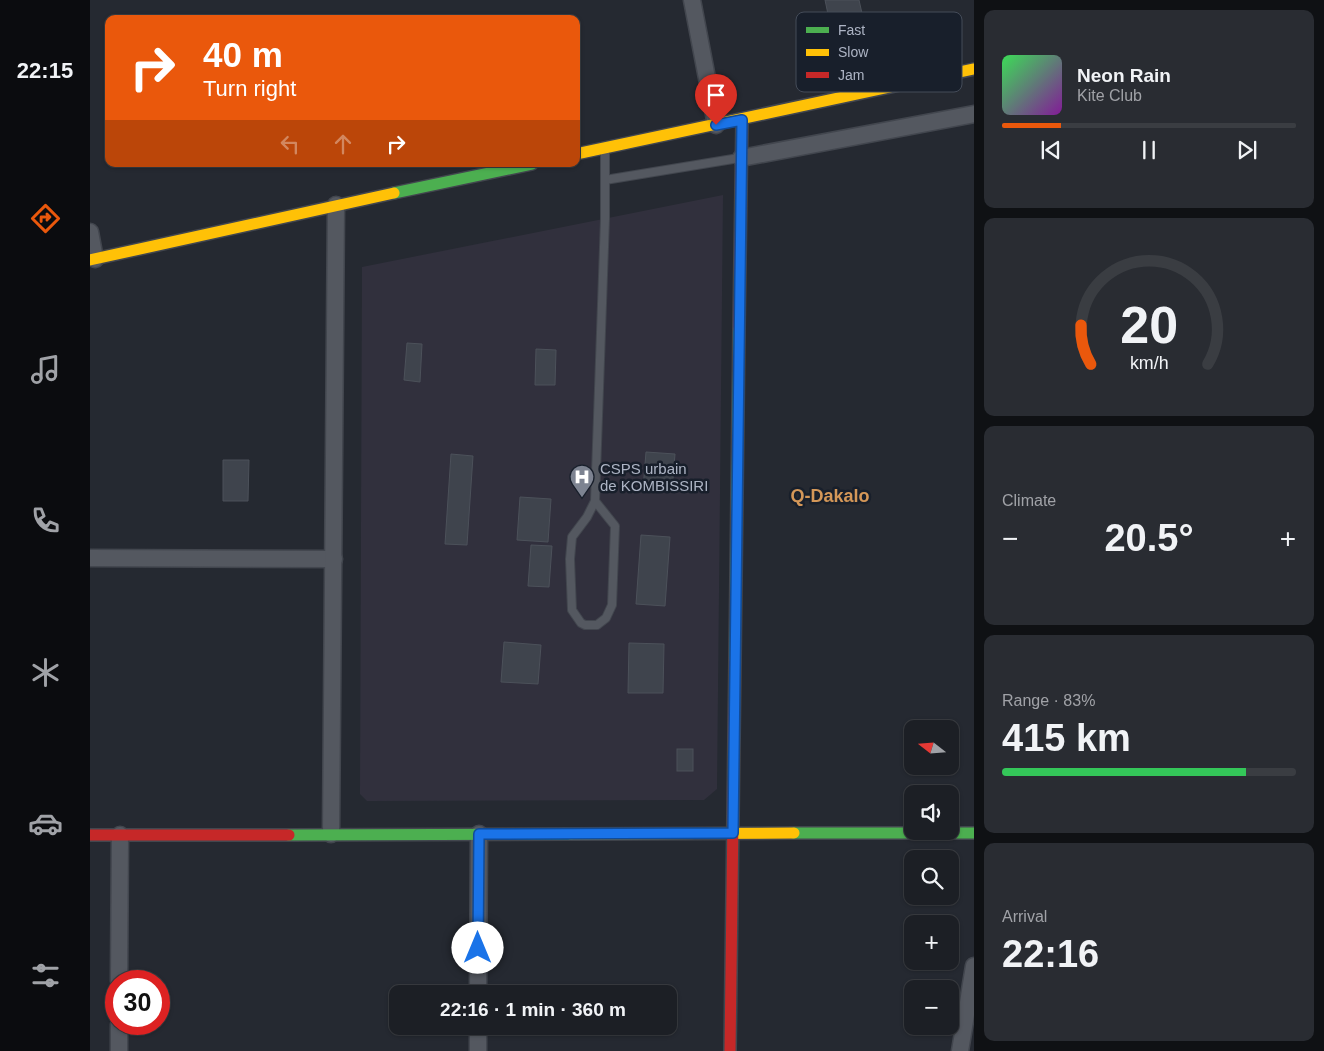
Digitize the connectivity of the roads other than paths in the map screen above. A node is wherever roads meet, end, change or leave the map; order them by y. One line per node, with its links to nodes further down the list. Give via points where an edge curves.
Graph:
1 (692, 0): 5 (street)
2 (869, 92): 4 (main road)
3 (974, 114): 8 (street)
4 (742, 120): 5 (main road); 8 (main road)
5 (716, 125): 6 (main road)
6 (605, 148): 7 (main road); 10 (lane)
7 (580, 153)
8 (741, 158): 10 (lane); 17 (main road)
9 (518, 167): 11 (main road)
10 (605, 180): 14 (lane)
11 (336, 205): 13 (main road); 16 (street)
12 (90, 232): 13 (street)
13 (92, 259)
14 (595, 501): 14 (lane, via 572,538 570,559 572,610 585,625 597,625 606,618 612,605 615,526)
15 (90, 558): 16 (street)
16 (334, 559): 19 (street)
17 (733, 833): 18 (main road); 20 (main road); 31 (main road)
18 (974, 833)
19 (331, 834): 20 (main road); 21 (main road)
20 (479, 834): 25 (street)
21 (120, 835): 22 (main road); 24 (street)
22 (90, 836)
23 (974, 966): 26 (street)
24 (119, 970)
25 (478, 985)
26 (969, 1020): 32 (street)
27 (119, 1035): 29 (street)
28 (478, 1035): 30 (street)
29 (119, 1051)
30 (478, 1051)
31 (730, 1051)
32 (960, 1051)

